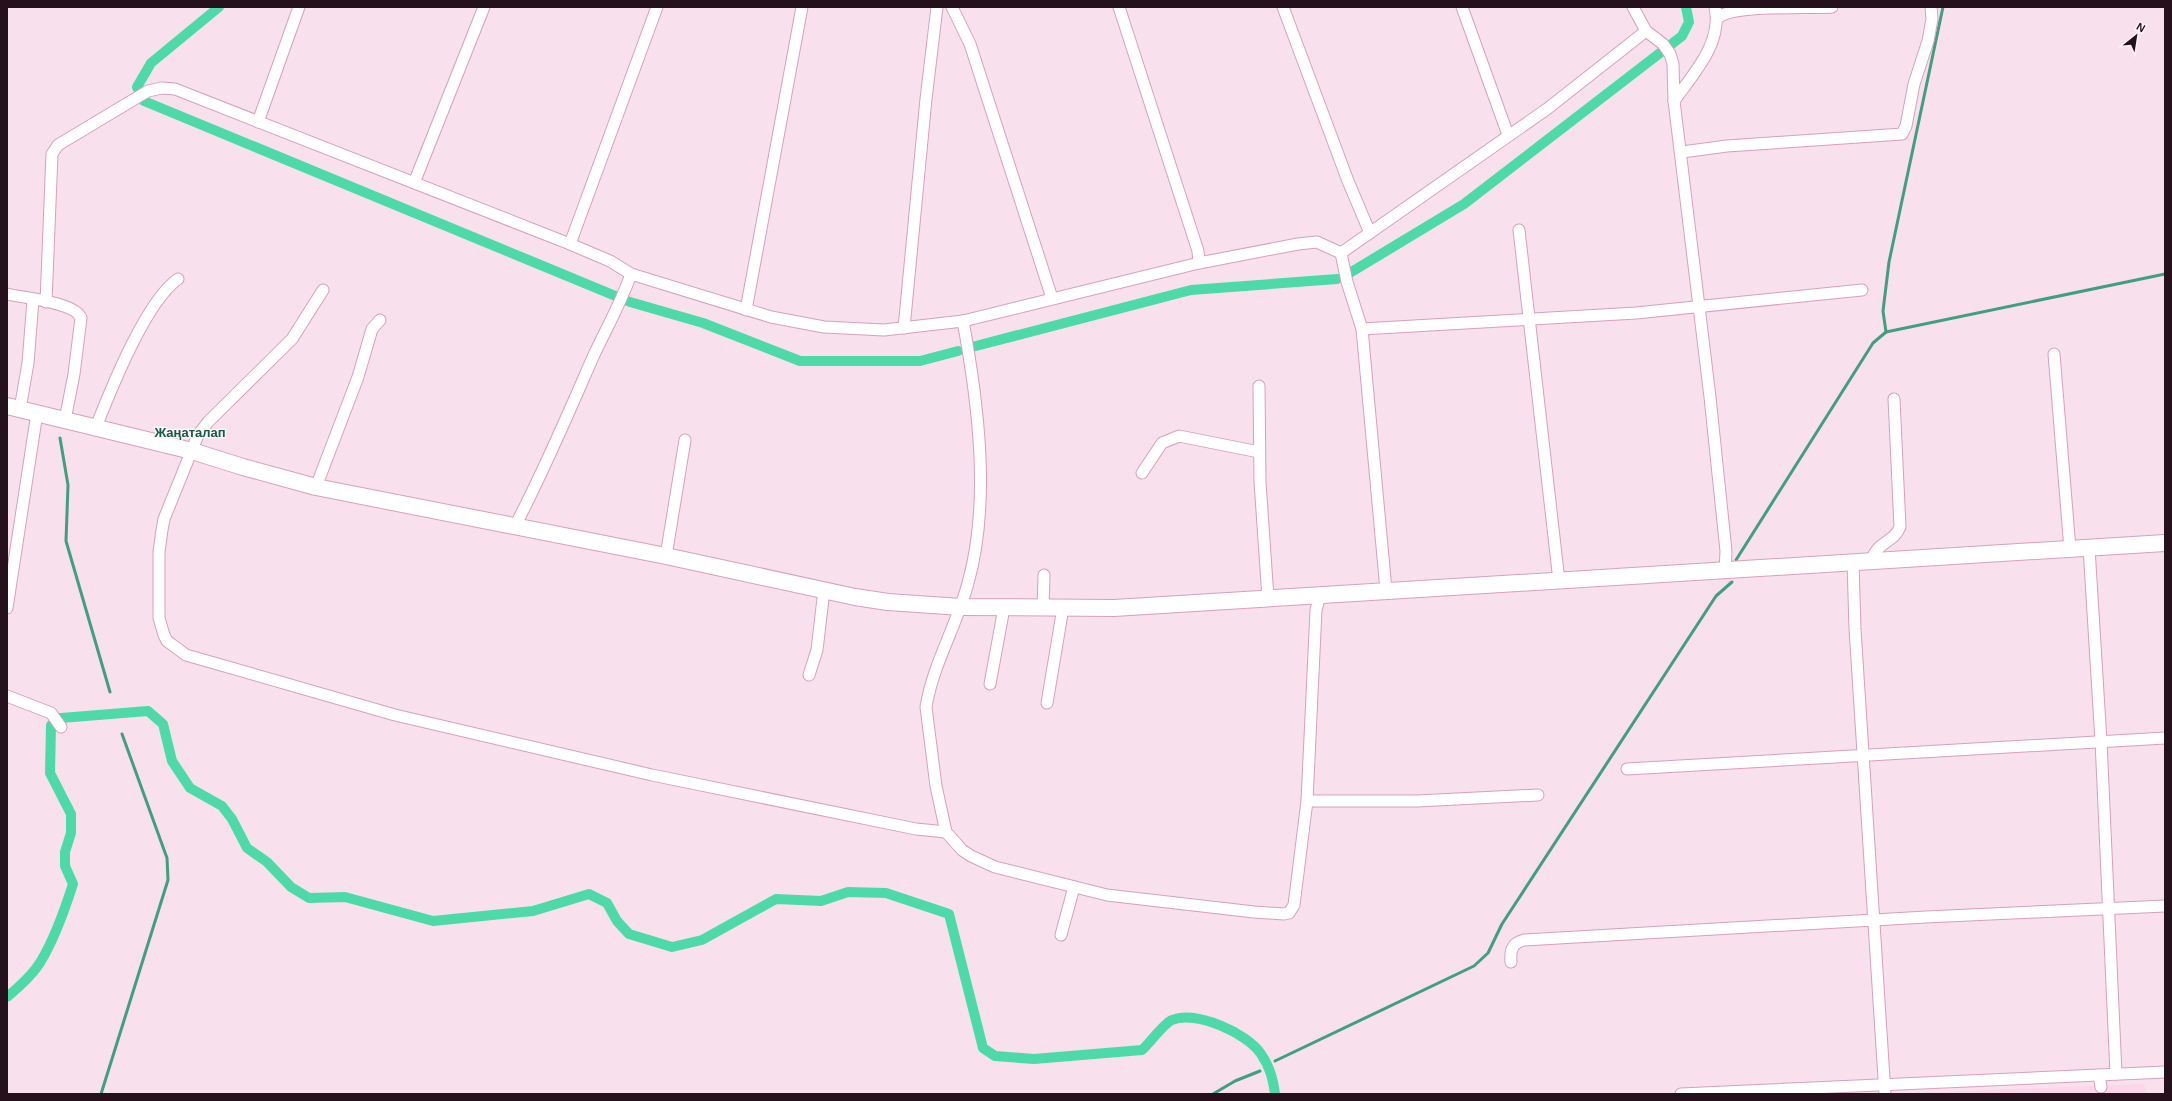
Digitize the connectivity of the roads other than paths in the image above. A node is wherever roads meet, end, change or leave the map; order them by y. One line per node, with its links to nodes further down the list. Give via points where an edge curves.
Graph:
1 (299, 7): 16 (street)
2 (484, 7): 19 (street)
3 (657, 7): 22 (street)
4 (802, 7): 34 (street)
5 (937, 7): 38 (street)
6 (952, 7): 30 (street, via 970,44)
7 (1119, 7): 24 (street, via 1198,250)
8 (1283, 7): 21 (street, via 1348,181)
9 (1462, 7): 17 (street)
10 (1633, 7): 14 (street)
11 (1832, 7): 13 (street, via 1740,10 1721,15)
12 (1931, 7): 18 (street, via 1932,20 1928,41 1902,134 1727,146)
13 (1716, 12): 15 (street, via 1714,40)
14 (1646, 31): 15 (street, via 1663,44 1670,54); 17 (street, via 1568,93)
15 (1674, 101): 18 (street)
16 (258, 122): 19 (street); 32 (street, via 175,89 162,88 148,91 58,145 52,154)
17 (1508, 135): 21 (street)
18 (1682, 152): 33 (street)
19 (414, 183): 22 (street)
20 (1519, 230): 35 (street)
21 (1370, 232): 23 (street)
22 (570, 244): 25 (street, via 610,261)
23 (1341, 253): 24 (street, via 1324,244 1313,242); 39 (street)
24 (1200, 263): 30 (street)
25 (631, 274): 34 (street); 52 (street, via 542,474)
26 (178, 279): 46 (street, via 165,290 140,332 123,363)
27 (323, 290): 48 (street, via 292,339 208,422 198,435)
28 (1862, 290): 33 (street)
29 (7, 294): 31 (street)
30 (1052, 298): 37 (street)
31 (34, 300): 32 (street); 43 (street, via 28,363)
32 (46, 302): 45 (street, via 69,307 77,311 81,318)
33 (1698, 308): 35 (street); 59 (street, via 1726,551)
34 (746, 310): 38 (street, via 800,324 824,327 884,330)
35 (1529, 318): 39 (street); 61 (street)
36 (380, 320): 51 (street, via 372,329 358,377)
37 (963, 320): 38 (street); 66 (street, via 981,483 972,566)
38 (904, 328)
39 (1362, 329): 63 (street)
40 (2054, 354): 55 (street)
41 (1259, 386): 49 (street)
42 (1894, 399): 57 (street, via 1900,527 1895,536 1878,547)
43 (14, 408): 44 (main road)
44 (37, 413): 45 (main road); 67 (street)
45 (65, 420): 46 (main road)
46 (96, 427): 48 (main road)
47 (685, 440): 56 (street)
48 (192, 451): 51 (main road); 82 (street, via 164,519 159,552 159,618 167,641 186,655 395,715 694,784 916,829)
49 (1258, 452): 50 (street, via 1179,436 1162,443); 65 (street)
50 (1142, 473)
51 (316, 487): 52 (main road)
52 (515, 526): 56 (main road)
53 (2165, 543): 54 (main road)
54 (2089, 548): 55 (main road); 77 (street)
55 (2070, 549): 57 (main road)
56 (666, 556): 62 (main road)
57 (1871, 561): 58 (main road)
58 (1853, 562): 59 (main road); 78 (street)
59 (1725, 570): 61 (main road)
60 (1044, 575): 69 (street)
61 (1559, 581): 63 (main road)
62 (824, 590): 66 (main road, via 888,602); 71 (street, via 817,650)
63 (1386, 590): 64 (main road)
64 (1320, 595): 65 (main road); 81 (street, via 1316,610)
65 (1268, 598): 70 (main road, via 1114,608)
66 (961, 607): 68 (main road); 82 (street, via 946,642 926,707 936,786)
67 (7, 608)
68 (1004, 608): 69 (main road); 72 (street)
69 (1043, 608): 70 (main road)
70 (1063, 608): 74 (street)
71 (809, 675)
72 (990, 684)
73 (7, 696): 75 (street, via 51,713)
74 (1047, 703)
75 (58, 722)
76 (2165, 738): 77 (street)
77 (2100, 741): 78 (street); 85 (street)
78 (1864, 755): 79 (street); 86 (street)
79 (1627, 769)
80 (1538, 795): 81 (street, via 1416,801)
81 (1307, 801): 83 (street, via 1294,906 1287,914 1107,895)
82 (946, 832): 83 (street, via 962,850 995,867)
83 (1074, 887): 87 (street)
84 (2165, 906): 85 (street)
85 (2109, 908): 86 (street); 90 (street)
86 (1873, 920): 88 (street, via 1524,940 1512,947); 93 (street)
87 (1061, 935)
88 (1511, 962)
89 (2165, 1072): 90 (street)
90 (2116, 1074): 91 (street)
91 (2099, 1075): 92 (street); 93 (street)
92 (2101, 1087)
93 (1885, 1089): 94 (street)
94 (1681, 1094)

